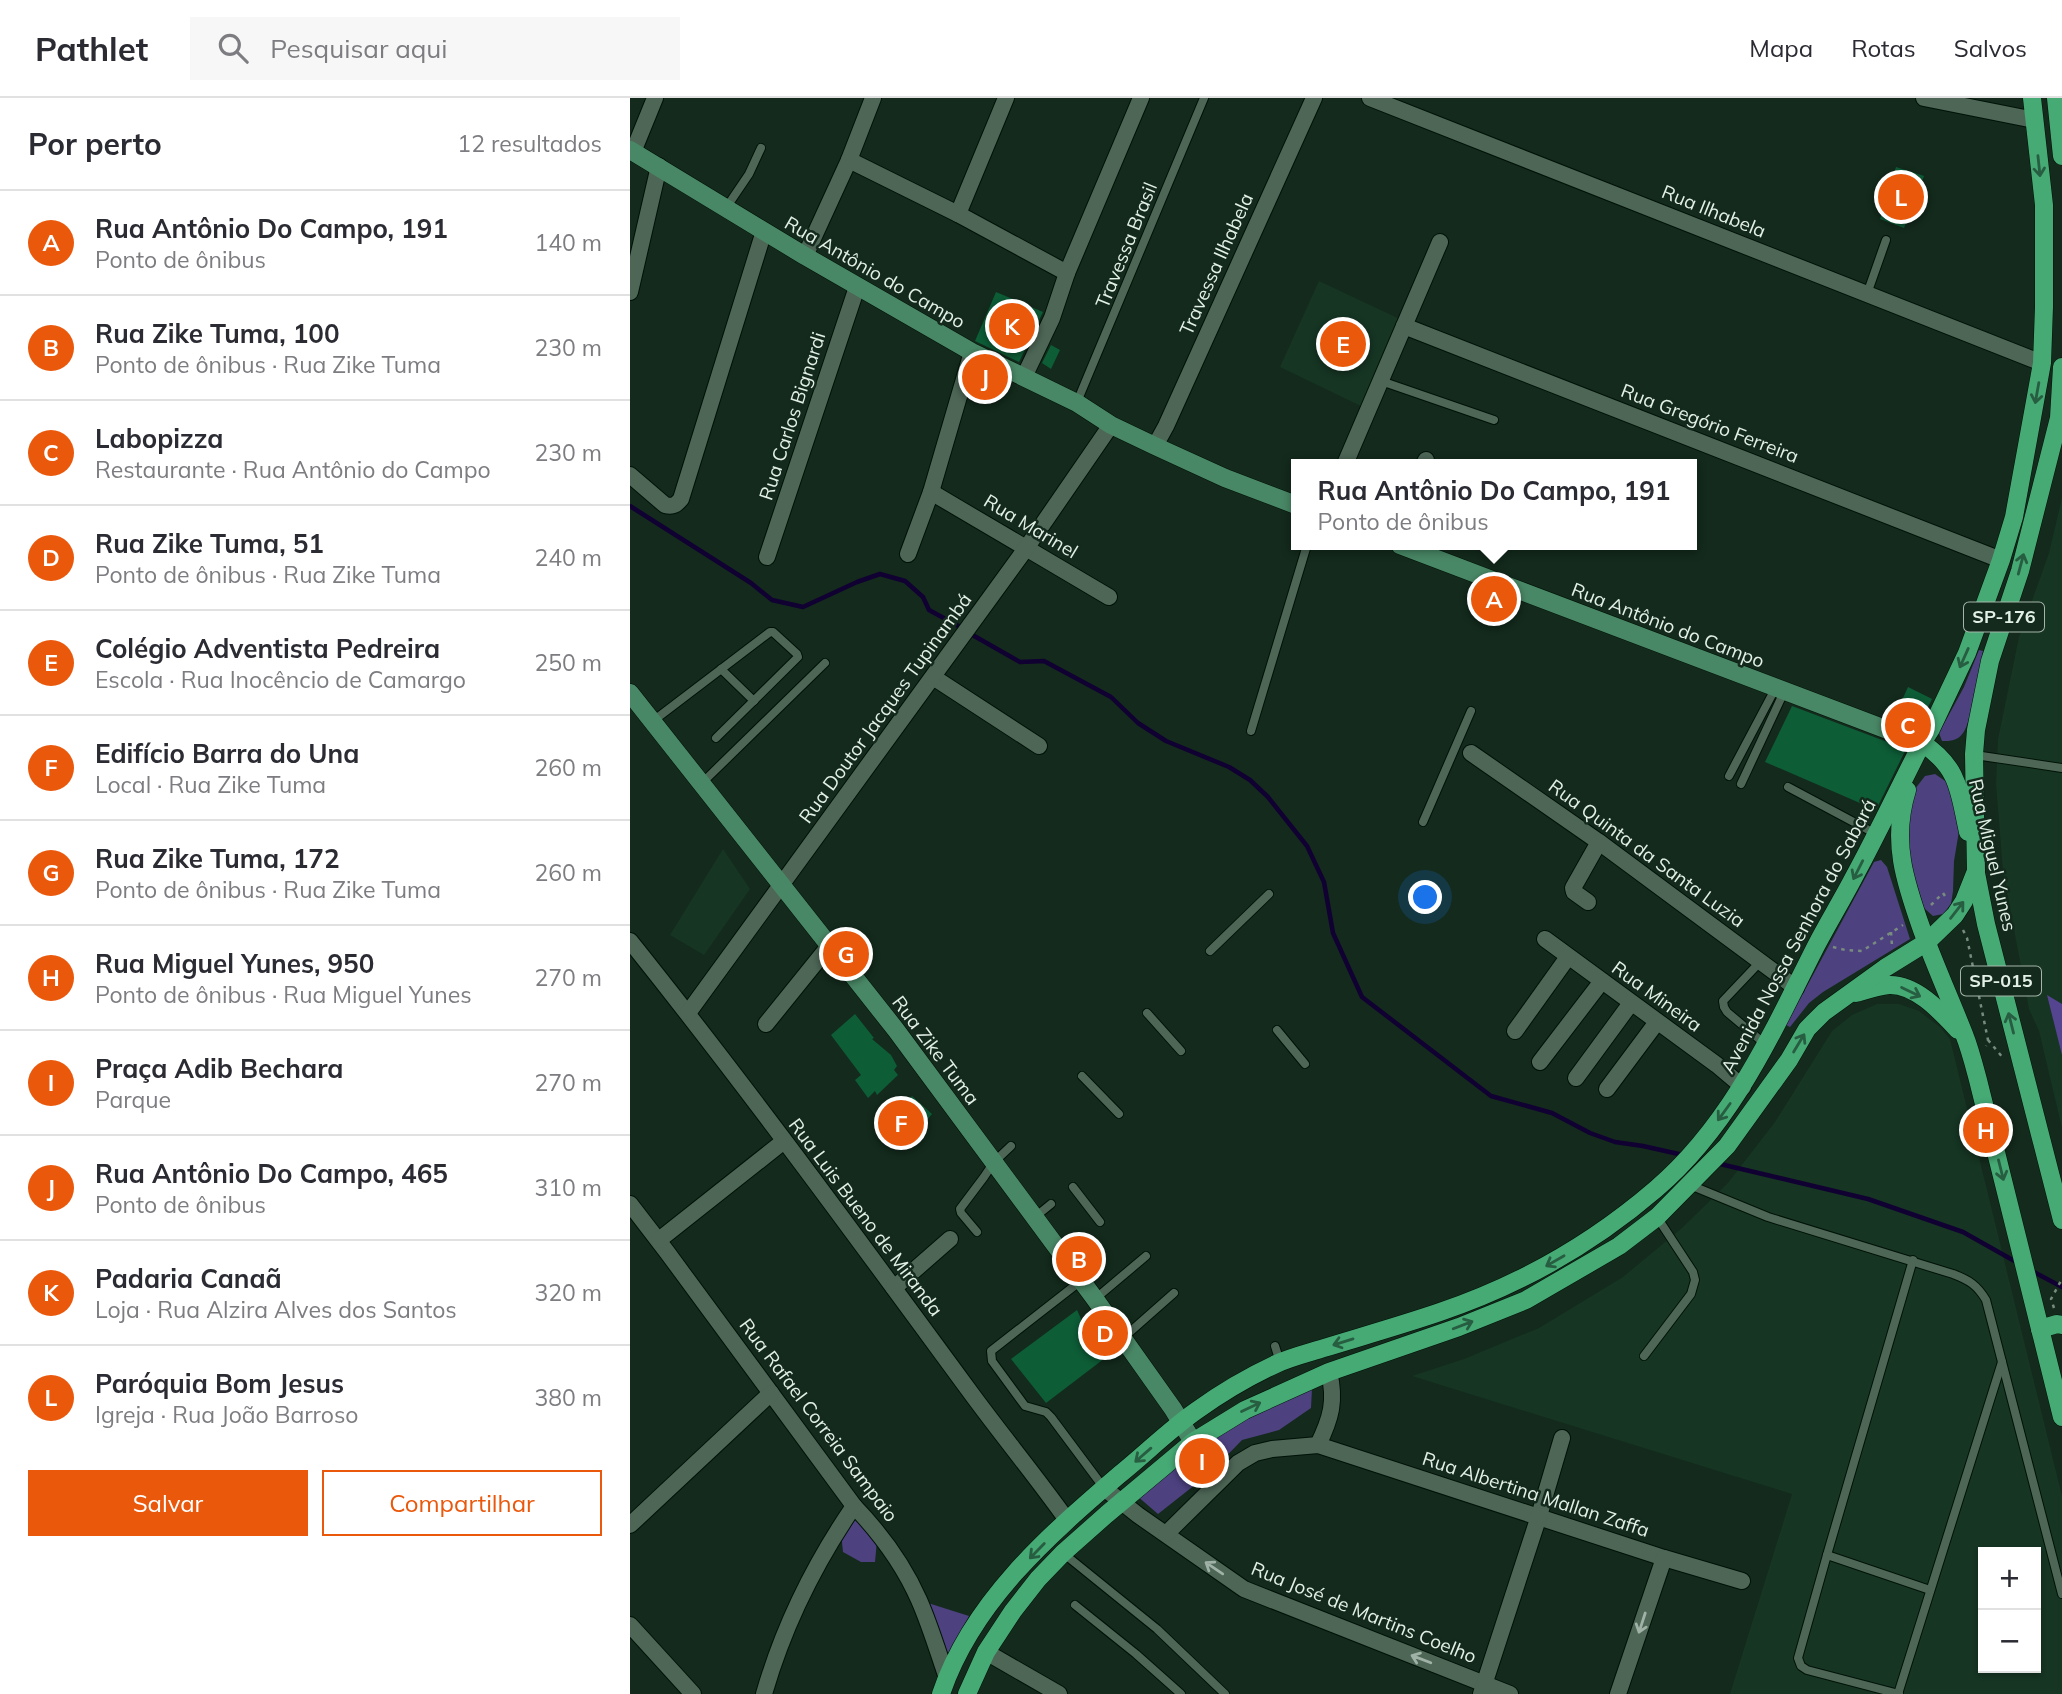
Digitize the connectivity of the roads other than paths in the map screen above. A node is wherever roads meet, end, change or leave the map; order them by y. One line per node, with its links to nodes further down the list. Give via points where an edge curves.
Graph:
1 (655, 98): 13 (street)
2 (873, 98): 15 (street)
3 (1006, 98): 18 (street)
4 (1140, 98): 23 (street)
5 (1204, 98): 33 (lane, Travessa Brasil)
6 (1314, 98): 37 (street, Travessa Ilhabela)
7 (1370, 98): 26 (street, Rua Ilhabela)
8 (1924, 98): 11 (street)
9 (2032, 98): 11 (main road, SP-176)
10 (2056, 98): 14 (main road)
11 (2034, 120): 29 (main road, SP-176, one-way to 29, via 2044,205)
12 (761, 148): 17 (lane)
13 (632, 151): 16 (street, Rua Antônio do Campo)
14 (2062, 156)
15 (849, 160): 18 (street); 22 (street)
16 (659, 166): 17 (street, Rua Antônio do Campo); 25 (street)
17 (726, 208): 19 (street, Rua Antônio do Campo)
18 (958, 214): 23 (street)
19 (764, 231): 22 (street, Rua Antônio do Campo); 39 (street, via 681,499 671,507 665,505)
20 (1886, 240): 26 (lane)
21 (1440, 242): 27 (street)
22 (805, 256): 24 (street, Rua Antônio do Campo)
23 (1067, 273): 31 (street)
24 (857, 287): 28 (street, Rua Antônio do Campo); 46 (street, Rua Carlos Bignardi)
25 (630, 292)
26 (1867, 294): 29 (street, Rua Ilhabela)
27 (1404, 326): 32 (street); 47 (street, Rua Gregório Ferreira)
28 (972, 352): 31 (street, Rua Antônio do Campo); 40 (street)
29 (2042, 363): 47 (main road, SP-176, one-way to 47, via 2014,517)
30 (2062, 368): 34 (main road, SP-176)
31 (1024, 377): 33 (street, Rua Antônio do Campo)
32 (1381, 381): 35 (lane); 38 (street)
33 (1077, 403): 36 (street, Rua Antônio do Campo)
34 (2060, 414): 63 (main road, SP-176, one-way to 34, via 1990,661 2020,571)
35 (1494, 420)
36 (1111, 425): 37 (street, Rua Antônio do Campo); 42 (street, Rua Doutor Jacques Tupinambá)
37 (1155, 446): 41 (street, Rua Antônio do Campo)
38 (1347, 459)
39 (630, 475)
40 (930, 492): 42 (street, Rua Marinel); 45 (street)
41 (1291, 503)
42 (1027, 547): 48 (street, Rua Marinel); 51 (street, Rua Doutor Jacques Tupinambá)
43 (1305, 550): 57 (lane)
44 (1413, 550): 52 (street, Rua Antônio do Campo)
45 (908, 554)
46 (767, 558)
47 (2001, 560): 59 (main road, SP-176, one-way to 59, via 1967,653)
48 (1109, 597)
49 (825, 663): 66 (lane)
50 (721, 669): 54 (lane); 54 (lane, via 770,632 797,654); 56 (lane)
51 (933, 677): 60 (street); 73 (street, Rua Doutor Jacques Tupinambá)
52 (1779, 690): 59 (street, Rua Antônio do Campo); 65 (lane); 67 (lane)
53 (630, 693): 56 (street, Rua Zike Tuma)
54 (754, 701): 58 (lane)
55 (1471, 711): 61 (lane)
56 (653, 721): 66 (street, Rua Zike Tuma)
57 (1251, 731)
58 (716, 738)
59 (1922, 743): 70 (main road, Avenida Nossa Senhora do Sabará); 72 (main road, Rua Miguel Yunes / SP-015, via 1939,754 1957,781); 78 (main road, SP-015, via 1902,807 1900,854 1906,887)
60 (1039, 746)
61 (1456, 746): 62 (lane); 69 (lane)
62 (1472, 753): 71 (street, Rua Quinta da Santa Luzia)
63 (1975, 754): 64 (lane); 72 (main road, SP-176)
64 (2062, 768)
65 (1729, 776)
66 (702, 783): 73 (street, Rua Zike Tuma)
67 (1741, 784)
68 (1788, 787): 70 (lane)
69 (1423, 822)
70 (1876, 834): 84 (main road, Avenida Nossa Senhora do Sabará, one-way to 84)
71 (1599, 842): 75 (street, via 1573,888); 82 (street, Rua Quinta da Santa Luzia)
72 (1976, 871): 78 (main road, one-way to 72, via 1965,901); 112 (main road, Rua Miguel Yunes / SP-015, one-way to 72)
73 (782, 884): 79 (street, Rua Zike Tuma); 87 (street, Rua Doutor Jacques Tupinambá)
74 (1269, 894): 80 (lane)
75 (1588, 902)
76 (1545, 939): 81 (street, Rua Mineira)
77 (630, 941): 87 (street, Rua Luis Bueno de Miranda)
78 (1927, 942): 85 (main road); 93 (main road, SP-015)
79 (829, 946): 90 (street); 105 (street, Rua Zike Tuma)
80 (1210, 951)
81 (1568, 957): 83 (street, Rua Mineira); 92 (street)
82 (1760, 962): 84 (street, Rua Quinta da Santa Luzia); 94 (lane, via 1723,1001 1727,1012)
83 (1602, 981): 86 (street, Rua Mineira); 96 (street)
84 (1796, 988): 94 (main road, Avenida Nossa Senhora do Sabará)
85 (1845, 995): 93 (main road, one-way to 93, via 1889,985 1904,987 1944,1015); 106 (main road, one-way to 85, via 1727,1146 1807,1029)
86 (1631, 1003): 89 (street, Rua Mineira); 99 (street)
87 (688, 1013): 103 (street, Rua Luis Bueno de Miranda)
88 (1147, 1013): 95 (lane)
89 (1657, 1022): 100 (street, Rua Mineira); 101 (street)
90 (766, 1024)
91 (1277, 1030): 97 (lane)
92 (1515, 1031)
93 (1966, 1038): 124 (main road, SP-015, one-way to 124)
94 (1767, 1046): 100 (main road, Avenida Nossa Senhora do Sabará)
95 (1181, 1051)
96 (1540, 1062)
97 (1305, 1065)
98 (1083, 1076): 102 (lane)
99 (1576, 1078)
100 (1743, 1087): 131 (main road, Avenida Nossa Senhora do Sabará, one-way to 131, via 1698,1149 1658,1188 1574,1250 1528,1276 1440,1312 1278,1354)
101 (1607, 1089)
102 (1119, 1114)
103 (784, 1141): 116 (street); 120 (street, Rua Luis Bueno de Miranda)
104 (1011, 1146): 105 (lane)
105 (994, 1162): 110 (street, Rua Zike Tuma); 114 (lane, via 960,1209)
106 (1690, 1185): 111 (main road); 118 (lane, via 1768,1217)
107 (1073, 1187): 113 (lane)
108 (630, 1204): 116 (street, Rua Rafael Correia Sampaio)
109 (1051, 1204): 110 (lane)
110 (1035, 1217): 119 (street, Rua Zike Tuma)
111 (1657, 1217): 126 (lane, via 1695,1280 1691,1294); 128 (main road, one-way to 111, via 1526,1300 1619,1246)
112 (2062, 1220)
113 (1100, 1222)
114 (977, 1232)
115 (950, 1239): 120 (street)
116 (659, 1240): 129 (street, Rua Rafael Correia Sampaio)
117 (1146, 1256): 122 (lane)
118 (1913, 1260): 127 (lane, via 1979,1288); 143 (lane)
119 (1082, 1280): 122 (street, Rua Zike Tuma); 135 (lane, via 991,1355 1025,1406 1051,1416)
120 (894, 1288): 139 (street, Rua Luis Bueno de Miranda)
121 (1174, 1293): 125 (lane)
122 (1095, 1299): 125 (street, Rua Zike Tuma)
123 (2058, 1318): 124 (main road, via 2057,1324)
124 (2040, 1329): 130 (main road, SP-015)
125 (1123, 1338): 131 (street, Rua Zike Tuma)
126 (1644, 1356)
127 (2002, 1362): 146 (lane); 147 (lane)
128 (1329, 1372): 133 (main road, one-way to 128, via 1244,1410); 134 (street, via 1331,1415)
129 (771, 1393): 137 (street, Rua Rafael Correia Sampaio); 140 (street)
130 (2062, 1418)
131 (1181, 1422): 133 (street, Rua Zike Tuma); 135 (main road, Avenida Nossa Senhora do Sabará, one-way to 135)
132 (1562, 1437): 138 (street)
133 (1193, 1443): 136 (main road)
134 (1318, 1445): 138 (street, Rua Albertina Mallan Zaffa); 141 (street, via 1255,1453 1238,1463)
135 (1104, 1488): 136 (street, Rua José de Martins Coelho); 139 (main road, Avenida Nossa Senhora do Sabará)
136 (1121, 1502): 141 (street, Rua José de Martins Coelho); 142 (main road)
137 (854, 1506): 151 (street, Rua Rafael Correia Sampaio, via 883,1540 919,1601); 154 (street, via 793,1614)
138 (1539, 1516): 144 (street, Rua Albertina Mallan Zaffa); 152 (street)
139 (1067, 1520): 151 (main road, Avenida Nossa Senhora do Sabará, one-way to 151, via 1000,1589 969,1635)
140 (630, 1525)
141 (1166, 1534): 152 (street, Rua José de Martins Coelho, one-way to 141, via 1244,1589)
142 (1063, 1553): 150 (main road, via 1013,1611); 158 (lane, via 1157,1629)
143 (1827, 1555): 146 (lane); 161 (lane, via 1798,1658 1801,1666)
144 (1664, 1558): 145 (street, Rua Albertina Mallan Zaffa); 160 (street, one-way to 160)
145 (1742, 1581)
146 (1930, 1590): 161 (lane)
147 (2062, 1594)
148 (1075, 1605): 157 (lane)
149 (630, 1625): 153 (street)
150 (986, 1652): 155 (main road); 156 (street)
151 (944, 1686)
152 (1483, 1689): 159 (street, Rua José de Martins Coelho)
153 (693, 1694)
154 (764, 1694)
155 (967, 1694)
156 (1059, 1694)
157 (1181, 1694)
158 (1225, 1694)
159 (1510, 1694)
160 (1618, 1694)
161 (1898, 1694)

